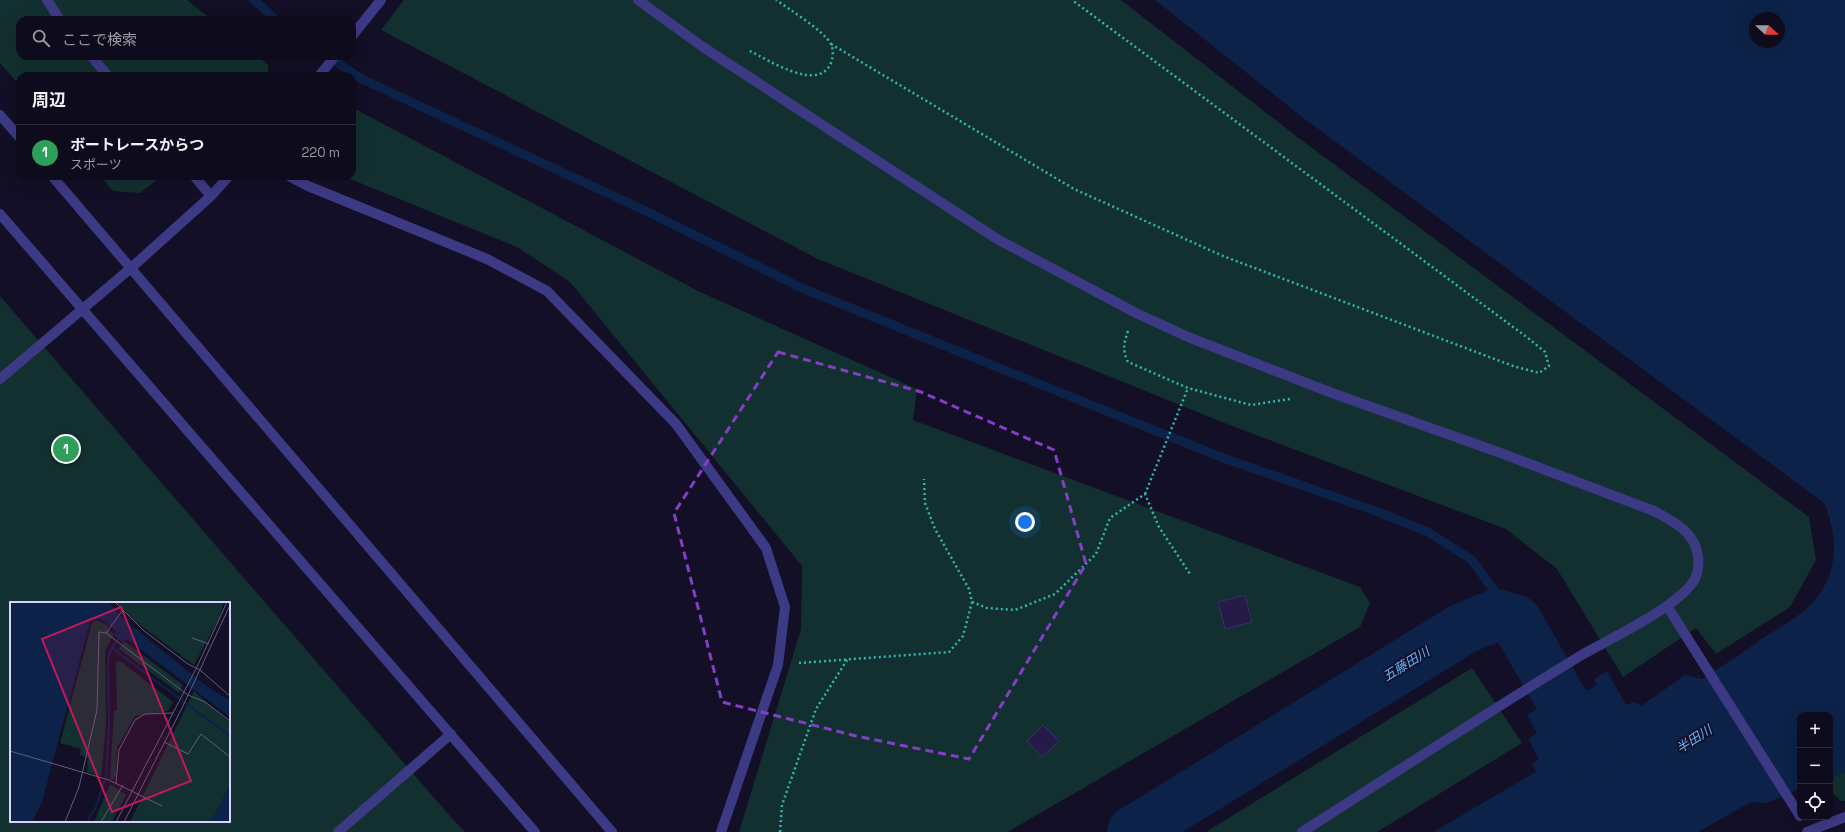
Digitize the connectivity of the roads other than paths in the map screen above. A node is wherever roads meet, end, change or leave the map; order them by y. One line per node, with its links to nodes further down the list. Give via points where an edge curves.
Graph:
1 (47, 0): 4 (street)
2 (381, 0): 5 (street)
3 (638, 0): 21 (street, via 703,47 997,239 1136,313 1188,337 1332,393 1654,511 1677,523 1694,542 1699,563 1695,579)
4 (57, 16)
5 (356, 31)
6 (94, 60): 8 (street)
7 (332, 60): 9 (street)
8 (105, 72)
9 (322, 72)
10 (0, 115): 11 (street)
11 (16, 133)
12 (55, 180): 18 (street)
13 (197, 180): 16 (street)
14 (224, 180): 16 (street)
15 (296, 180): 30 (street, via 487,259 547,291 676,424 766,548 785,607 778,665)
16 (210, 196): 18 (street)
17 (0, 214): 19 (street)
18 (131, 268): 19 (street); 29 (street)
19 (84, 310): 20 (street); 22 (street)
20 (0, 380)
21 (1667, 606): 23 (street); 31 (street, via 1580,656)
22 (451, 734): 27 (street); 28 (street)
23 (1797, 811)
24 (1845, 817): 26 (street)
25 (1802, 820): 26 (street)
26 (1808, 831)
27 (338, 832)
28 (535, 832)
29 (612, 832)
30 (721, 832)
31 (1302, 832)

